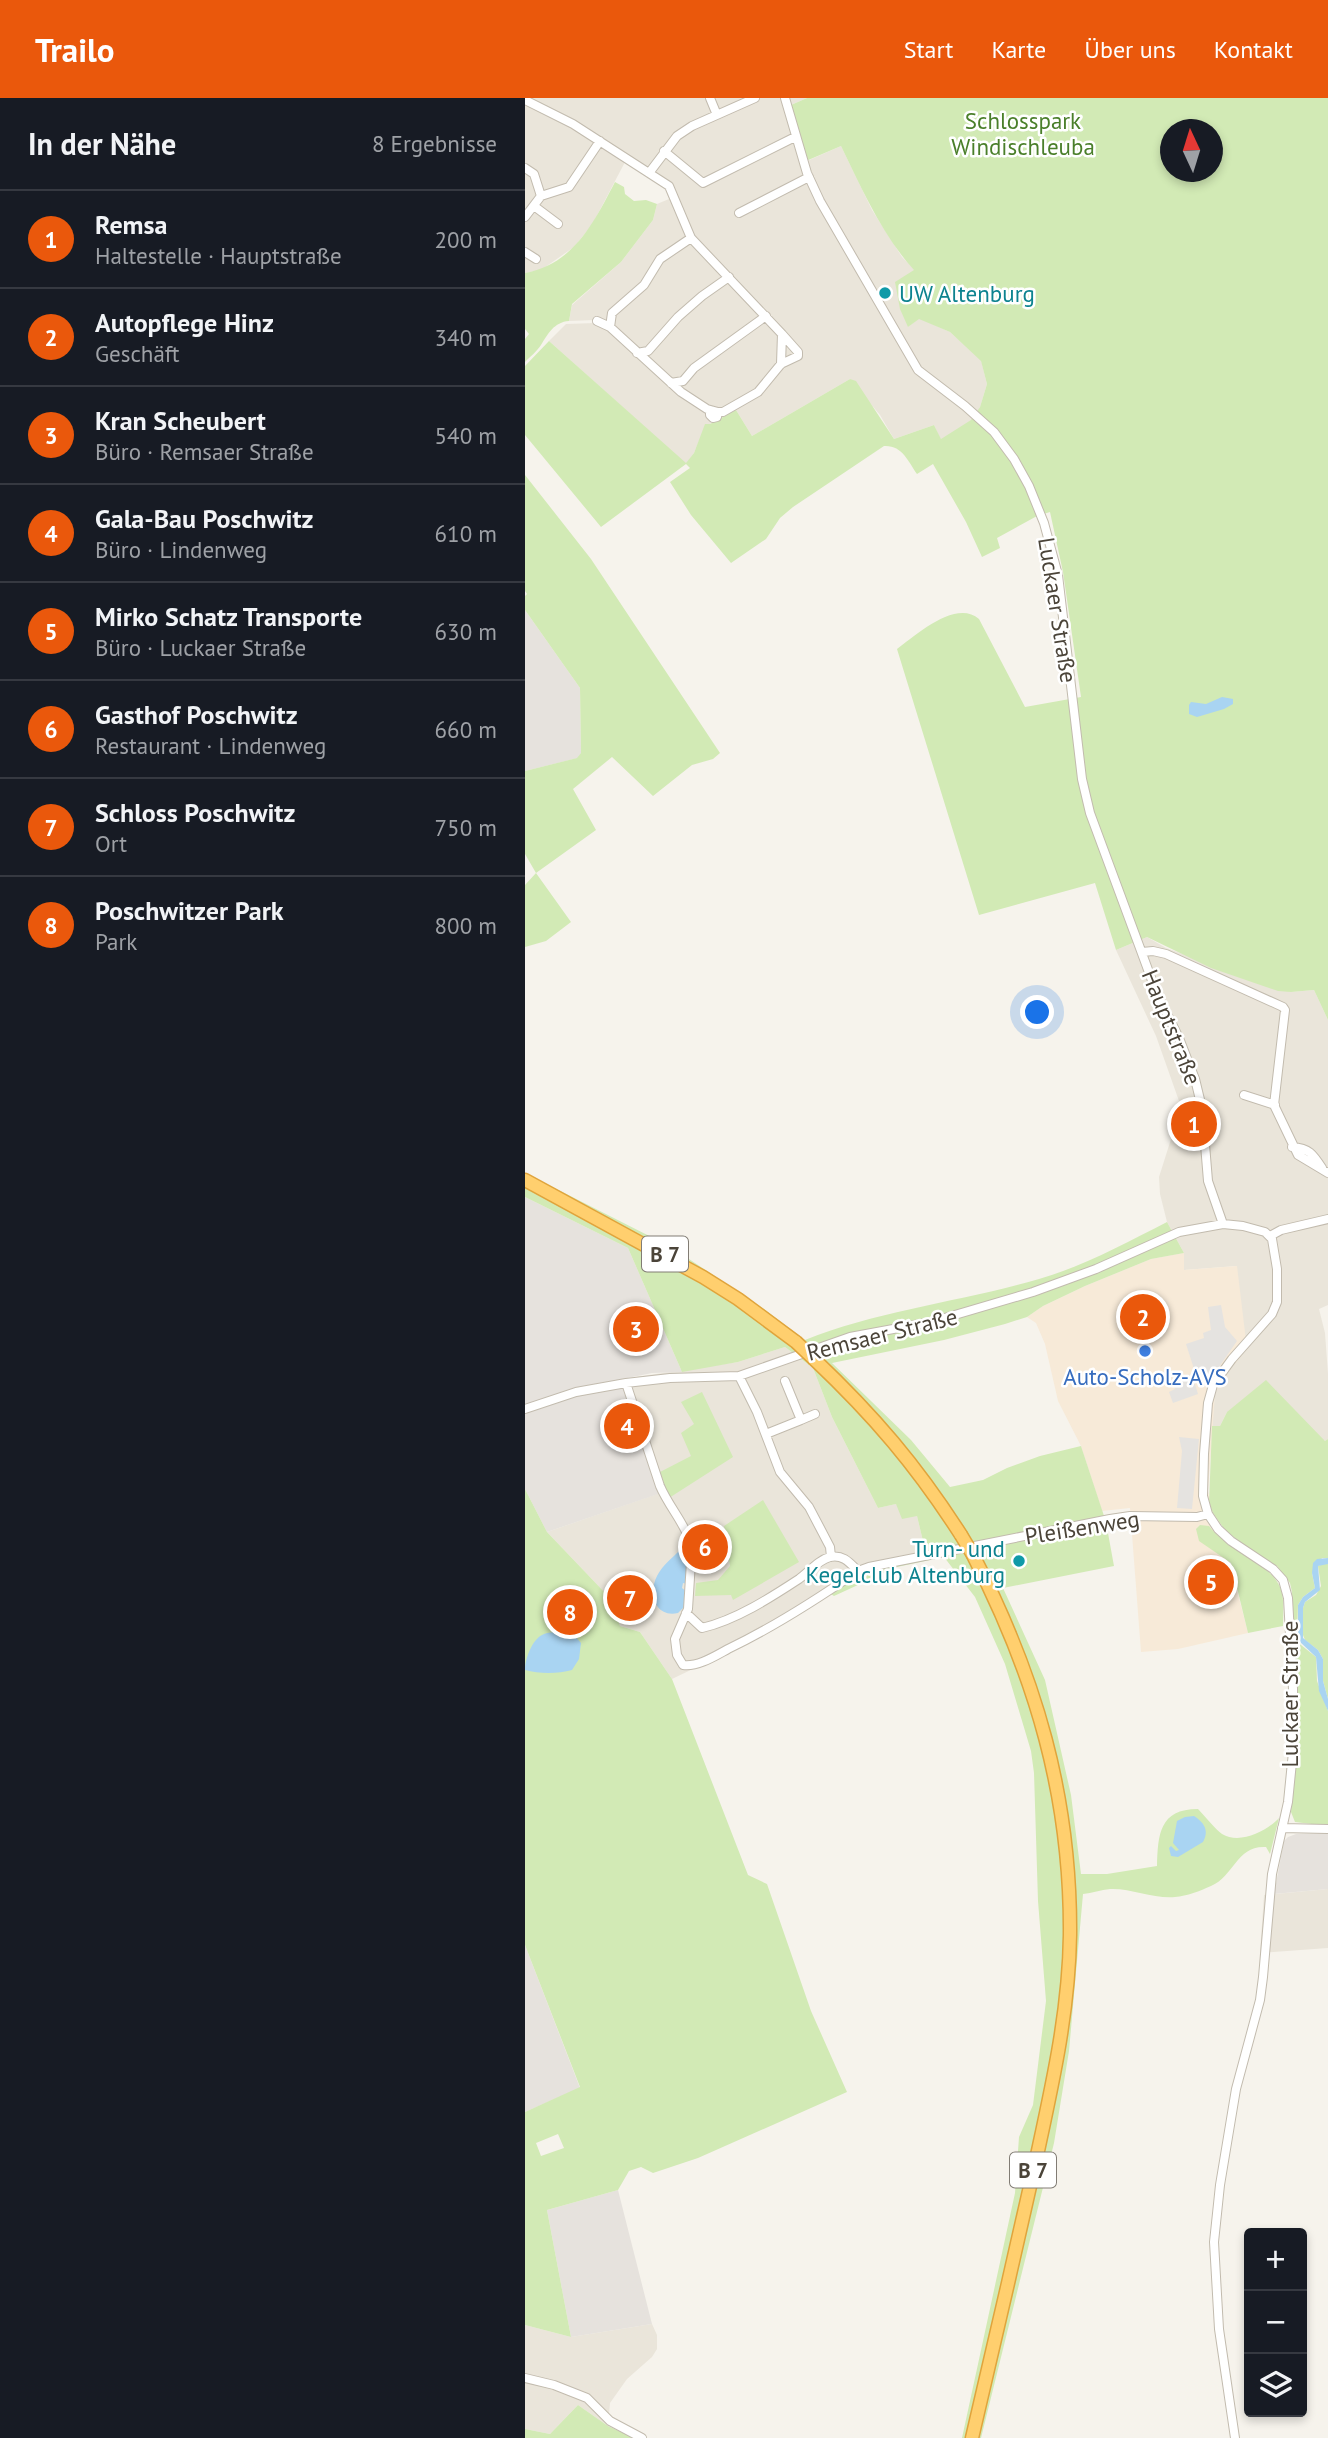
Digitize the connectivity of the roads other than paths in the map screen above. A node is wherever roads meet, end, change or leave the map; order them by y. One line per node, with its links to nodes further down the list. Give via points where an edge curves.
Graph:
1 (710, 98): 5 (street)
2 (755, 98): 5 (street)
3 (785, 98): 6 (street, Luckaer Straße)
4 (525, 100): 7 (street)
5 (717, 115): 8 (street, via 677,136)
6 (795, 137): 8 (street, via 703,183); 11 (street, Luckaer Straße)
7 (600, 141): 10 (street); 12 (street, via 569,187)
8 (664, 151): 10 (street)
9 (525, 167): 12 (street, via 534,174)
10 (649, 173): 17 (street, via 669,186)
11 (809, 177): 14 (street); 32 (street, Luckaer Straße, via 918,370 993,432 1029,486 1058,575 1090,813)
12 (541, 196): 13 (street)
13 (534, 206): 15 (street); 16 (street)
14 (739, 213)
15 (525, 217)
16 (558, 224)
17 (691, 238): 20 (street); 21 (street, via 660,259 644,285)
18 (525, 252): 19 (street)
19 (536, 259)
20 (729, 277): 22 (street); 25 (street, via 678,317)
21 (613, 313): 23 (street); 23 (street, via 597,321)
22 (767, 316): 24 (street); 29 (street, via 694,368)
23 (610, 327): 26 (street)
24 (782, 334): 28 (street); 28 (street, via 798,356)
25 (647, 351): 26 (street); 27 (street)
26 (637, 353): 27 (street)
27 (647, 362): 30 (street)
28 (781, 364): 31 (street, via 758,392 723,412)
29 (683, 381): 30 (street); 31 (street)
30 (671, 383): 31 (street)
31 (681, 393)
32 (1138, 943): 33 (street, Hauptstraße)
33 (1142, 952): 35 (street, via 1166,954 1283,1007); 39 (street, Hauptstraße, via 1195,1079 1202,1108 1207,1181)
34 (1244, 1094): 35 (street)
35 (1275, 1105): 36 (street, via 1292,1147 1309,1150)
36 (1326, 1171)
37 (525, 1181): 56 (highway, B 7, bridge, via 738,1299 796,1342 860,1402 892,1438 961,1535 1019,1653 1058,1792 1068,1870 1066,1994 1060,2044)
38 (1328, 1219): 40 (street)
39 (1223, 1224): 40 (street); 41 (street, Remsaer Straße, via 1179,1232 1096,1269 981,1309 850,1338)
40 (1270, 1236): 48 (street, via 1275,1247 1277,1302 1264,1325 1218,1377 1207,1403 1203,1496)
41 (739, 1376): 43 (street, Remsaer Straße); 47 (street)
42 (785, 1381): 46 (street)
43 (626, 1383): 44 (street, Remsaer Straße, via 576,1392); 51 (street, via 660,1486 690,1538)
44 (525, 1409)
45 (815, 1414): 46 (street)
46 (801, 1420): 47 (street)
47 (766, 1434): 49 (street, via 780,1472 809,1507)
48 (1208, 1514): 50 (street, Pleißenweg, via 1110,1519); 52 (street, Luckaer Straße, via 1231,1541 1273,1569 1283,1580 1288,1598 1294,1728)
49 (831, 1557): 50 (street, via 846,1559); 51 (street, via 779,1592 715,1625 702,1628)
50 (858, 1571): 51 (street, Pleißenweg, via 776,1625 691,1666 683,1665 677,1656 675,1639)
51 (686, 1613)
52 (1282, 1828): 53 (street); 57 (street, Luckaer Straße, via 1272,1874 1260,2000 1242,2064 1214,2242 1223,2369)
53 (1328, 1829)
54 (525, 2378): 55 (street, via 587,2398 610,2421)
55 (642, 2438)
56 (972, 2438)
57 (1235, 2438)

